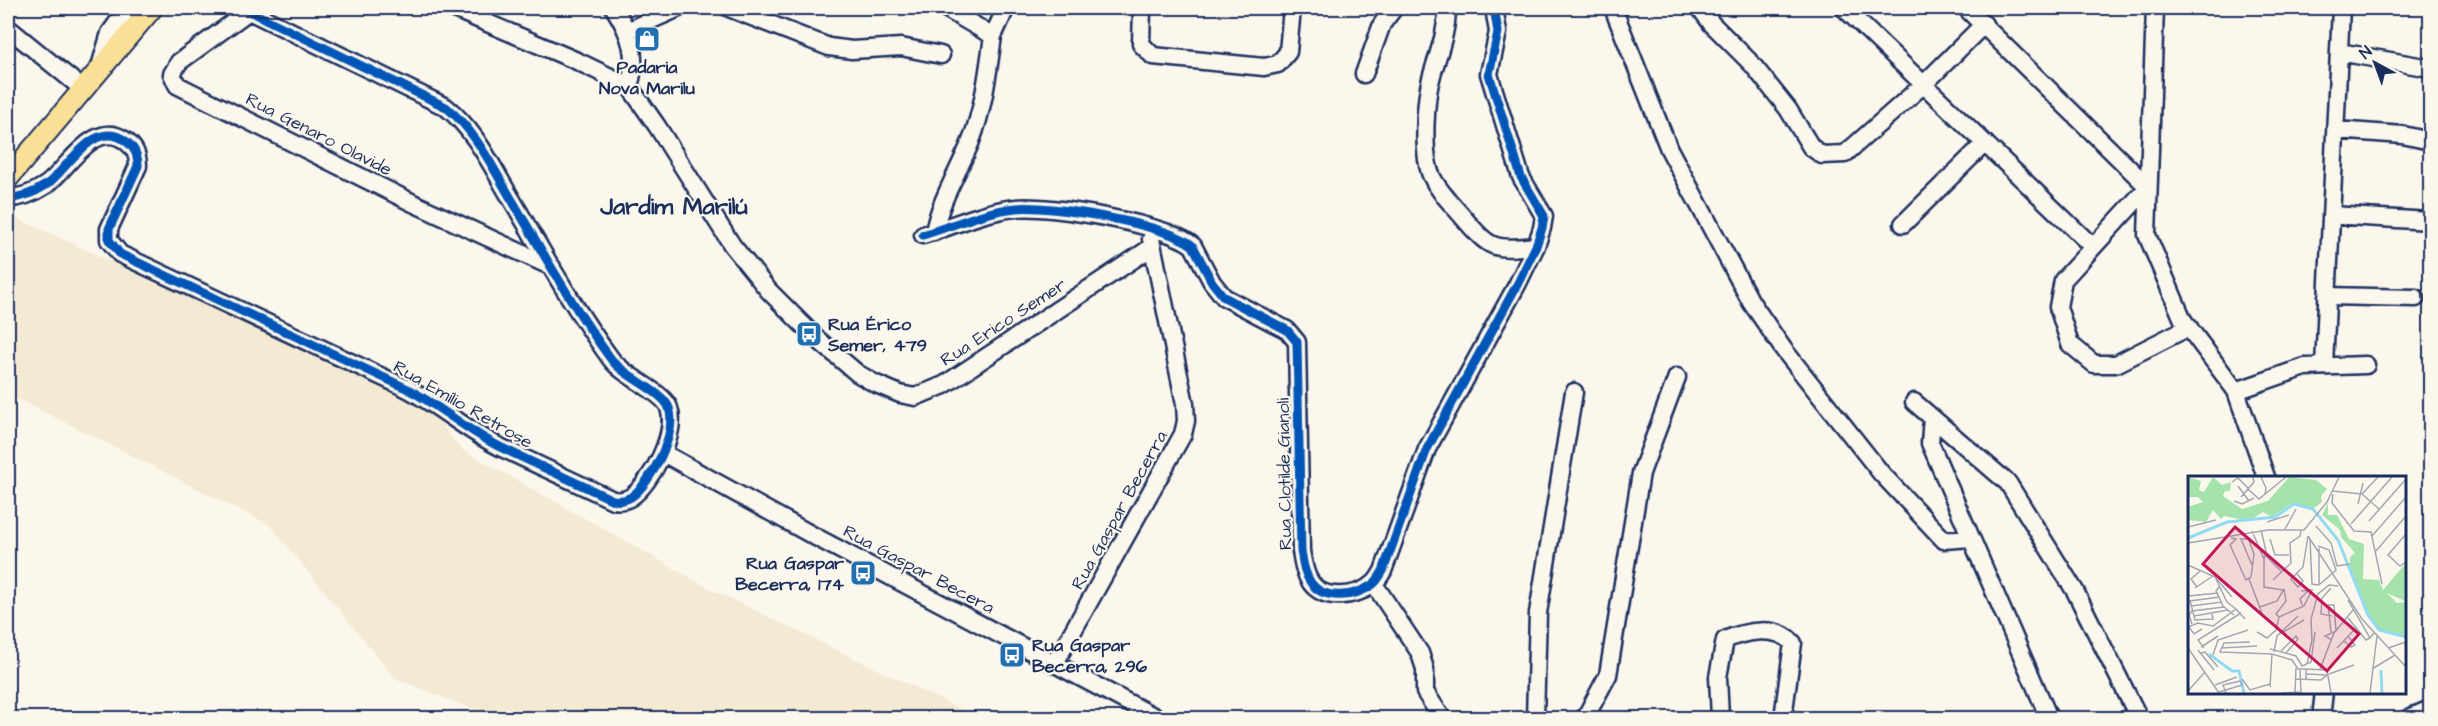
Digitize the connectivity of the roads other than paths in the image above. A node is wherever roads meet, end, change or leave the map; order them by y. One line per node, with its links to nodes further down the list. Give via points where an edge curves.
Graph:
1 (128, 8): 28 (street, via 110,33)
2 (152, 8): 28 (main road)
3 (452, 8): 31 (street)
4 (614, 8): 23 (street)
5 (679, 8): 23 (street)
6 (729, 8): 26 (street, via 829,47 852,50 901,46)
7 (945, 8): 24 (street)
8 (1006, 8): 24 (street)
9 (1142, 8): 10 (street, via 1140,40 1153,56 1264,68 1286,57)
10 (1292, 8)
11 (1394, 8): 29 (street, via 1382,24)
12 (1447, 8): 44 (street, via 1446,34 1429,87 1426,137 1430,173 1490,245)
13 (1494, 8): 44 (street, via 1498,32 1489,74 1521,177 1544,216)
14 (1613, 8): 60 (street, via 1670,150 1758,312 1881,473 1944,540)
15 (1700, 8): 30 (street, via 1752,64 1788,109 1811,147 1822,155 1845,154)
16 (1844, 8): 30 (street)
17 (1966, 8): 21 (street)
18 (2154, 8): 37 (street)
19 (2342, 8): 25 (street)
20 (251, 9): 47 (street, Rua Emílio Retrose, via 446,107 458,117 475,138); 47 (street, Rua Genaro Olavide, via 179,62 172,74 177,85 413,203)
21 (1984, 24): 30 (street); 37 (street)
22 (8, 28): 32 (street)
23 (629, 30): 31 (street, via 634,72)
24 (993, 36): 43 (street, via 975,129 929,234 993,213 1031,207)
25 (2339, 52): 27 (street); 33 (street)
26 (941, 55)
27 (2430, 68)
28 (99, 70): 32 (main road)
29 (1364, 74)
30 (1924, 84): 35 (street)
31 (629, 86): 45 (street, Rua Erico Semer, via 747,266 842,362 900,394 915,397 944,385)
32 (82, 90): 36 (main road)
33 (2336, 130): 34 (street); 40 (street)
34 (2430, 141)
35 (1985, 143): 42 (street); 46 (street)
36 (10, 175): 38 (street)
37 (2148, 187): 46 (street); 50 (street, via 2146,235)
38 (41, 188): 39 (street, Rua Emílio Retrose); 58 (street, Rua Emílio Retrose, via 91,141 115,135 131,145 138,159 109,229 109,240 120,254 408,389 488,441 613,500 631,497)
39 (8, 198)
40 (2331, 215): 41 (street); 48 (street)
41 (2430, 221)
42 (1903, 224)
43 (1150, 226): 45 (street, Rua Gaspar Becerra); 61 (street, Rua Clotilde Gianoli, via 1193,246 1224,297 1295,337 1301,551 1305,574 1320,592 1353,594)
44 (1536, 246): 61 (street, via 1427,449 1383,571)
45 (1152, 247): 62 (street, Rua Gaspar Becerra, via 1186,422 1183,434)
46 (2093, 247): 50 (street, via 2063,280 2058,307 2070,344 2094,364 2116,364)
47 (552, 267): 58 (street, Rua Emílio Retrose, via 617,367 667,403 670,426)
48 (2327, 296): 49 (street); 52 (street)
49 (2416, 298)
50 (2189, 327): 54 (street)
51 (2366, 365): 52 (street)
52 (2324, 366): 54 (street, via 2305,367)
53 (1677, 377): 68 (street, via 1641,473 1608,675)
54 (2236, 391): 59 (street)
55 (1574, 392): 67 (street, via 1538,613)
56 (1914, 402): 57 (street)
57 (1932, 418): 60 (street, via 1930,443); 72 (street, via 2008,483 2074,591)
58 (663, 453): 62 (street, Rua Gaspar Becera)
59 (2266, 476)
60 (1971, 538): 71 (street)
61 (1374, 584): 66 (street, via 1420,652 1425,692)
62 (1055, 663): 65 (street, Rua Gaspar Becera)
63 (2324, 693): 73 (street)
64 (2430, 709): 74 (street)
65 (1157, 718)
66 (1442, 718)
67 (1535, 718)
68 (1585, 718)
69 (1720, 718): 70 (street, via 1718,677 1725,640 1741,633 1769,632 1786,634 1793,643)
70 (1783, 718)
71 (2049, 718)
72 (2139, 718)
73 (2321, 718)
74 (2409, 718)

